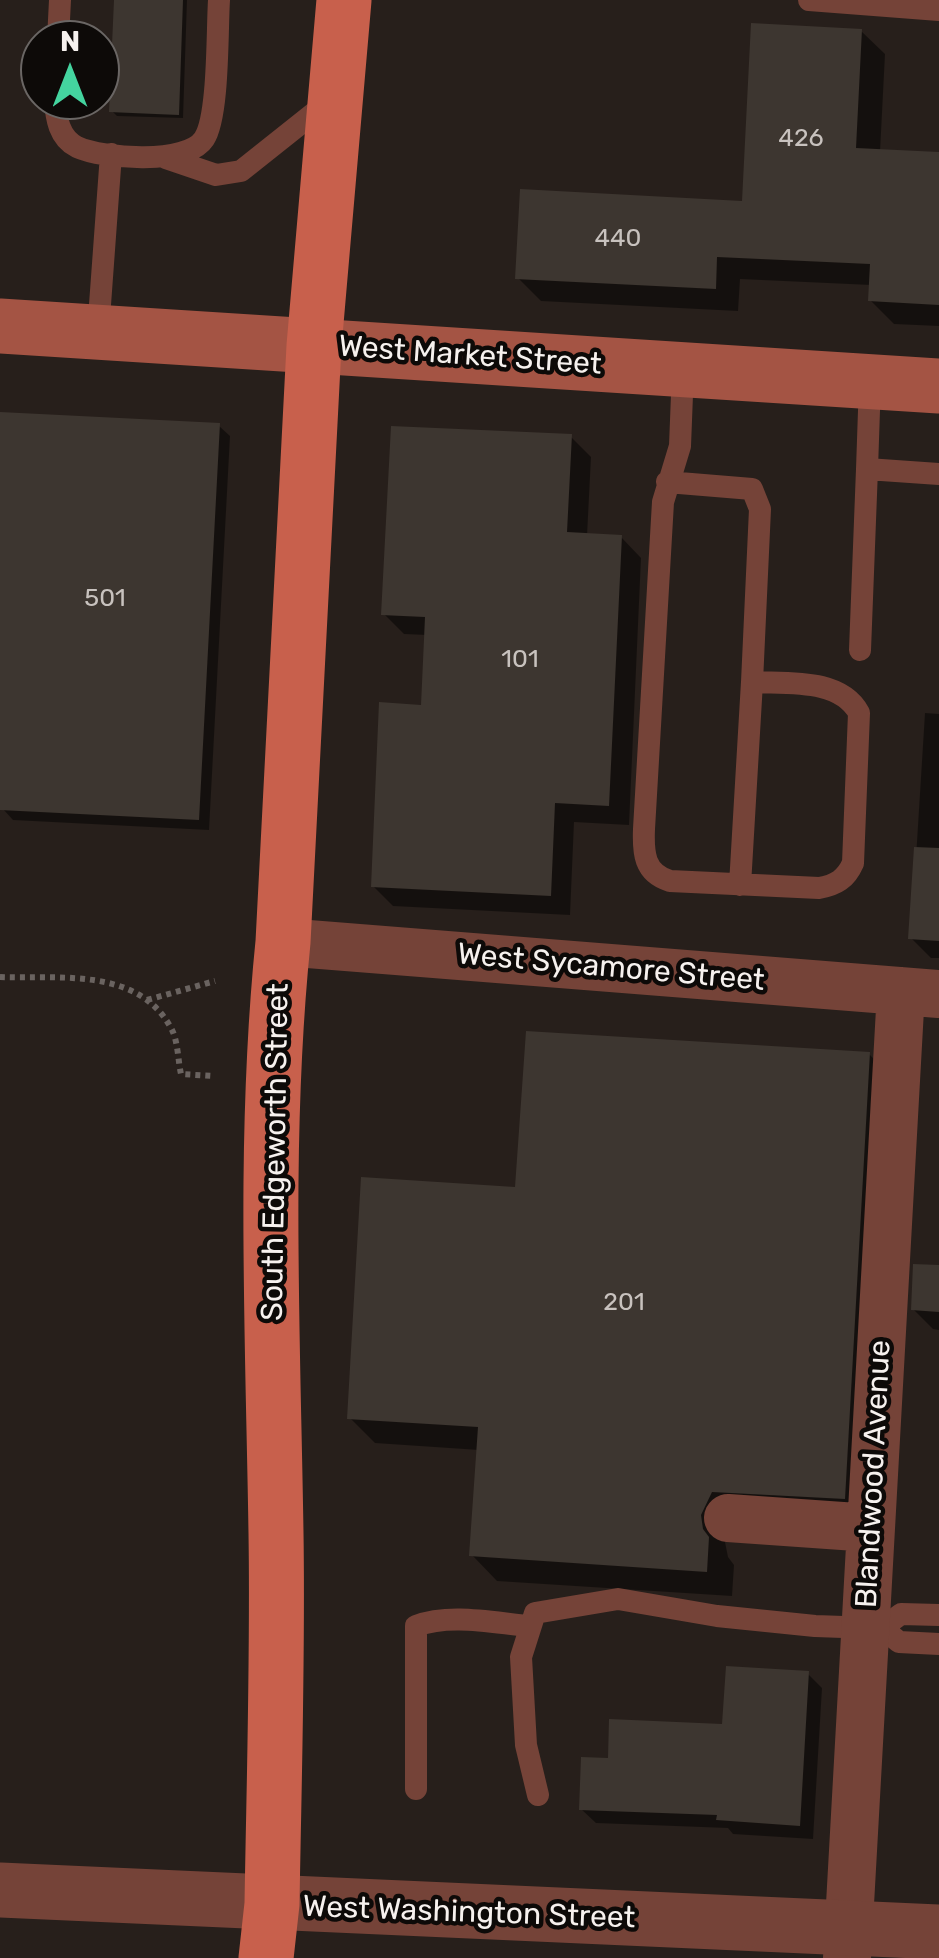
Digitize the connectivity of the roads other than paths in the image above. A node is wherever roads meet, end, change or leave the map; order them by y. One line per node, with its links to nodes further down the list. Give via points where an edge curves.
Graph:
1 (218, 0): 8 (lane, via 212,117 190,152)
2 (344, 0): 5 (main road, South Edgeworth Street)
3 (809, 0): 4 (lane)
4 (939, 10)
5 (335, 96): 8 (lane, via 241,171 216,175); 11 (main road, South Edgeworth Street)
6 (57, 120): 7 (lane, via 76,146)
7 (111, 154): 8 (lane); 10 (lane)
8 (166, 158)
9 (0, 326): 10 (main road, West Market Street)
10 (98, 332): 11 (main road, West Market Street)
11 (314, 346): 12 (main road, West Market Street); 21 (main road, South Edgeworth Street)
12 (684, 370): 13 (main road, West Market Street); 17 (lane, via 680,446)
13 (870, 382): 14 (main road, West Market Street); 15 (lane)
14 (939, 386)
15 (867, 470): 16 (lane); 18 (lane)
16 (935, 474)
17 (665, 492): 19 (lane, via 752,489 760,509); 20 (lane, via 645,860 660,878)
18 (860, 650)
19 (752, 682): 20 (lane); 20 (lane, via 822,686 852,700 861,722 854,850 848,873 831,886)
20 (740, 885)
21 (283, 942): 22 (street, West Sycamore Street); 32 (main road, South Edgeworth Street, via 274,1022 269,1240 276,1536)
22 (920, 992): 24 (street, Blandwood Avenue)
23 (728, 1518): 24 (street)
24 (871, 1528): 27 (street, Blandwood Avenue)
25 (939, 1615): 27 (lane, via 901,1614)
26 (530, 1626): 27 (lane, via 535,1613 618,1598 717,1616); 29 (lane, via 448,1620 416,1626); 30 (lane, via 521,1658 526,1746)
27 (874, 1628): 28 (lane, via 899,1642); 34 (street, Blandwood Avenue)
28 (939, 1644)
29 (416, 1789)
30 (538, 1795)
31 (0, 1890): 32 (street, West Washington Street)
32 (272, 1904): 34 (street, West Washington Street); 35 (main road, South Edgeworth Street)
33 (939, 1932): 34 (street, West Washington Street)
34 (848, 1943)
35 (266, 1958)

